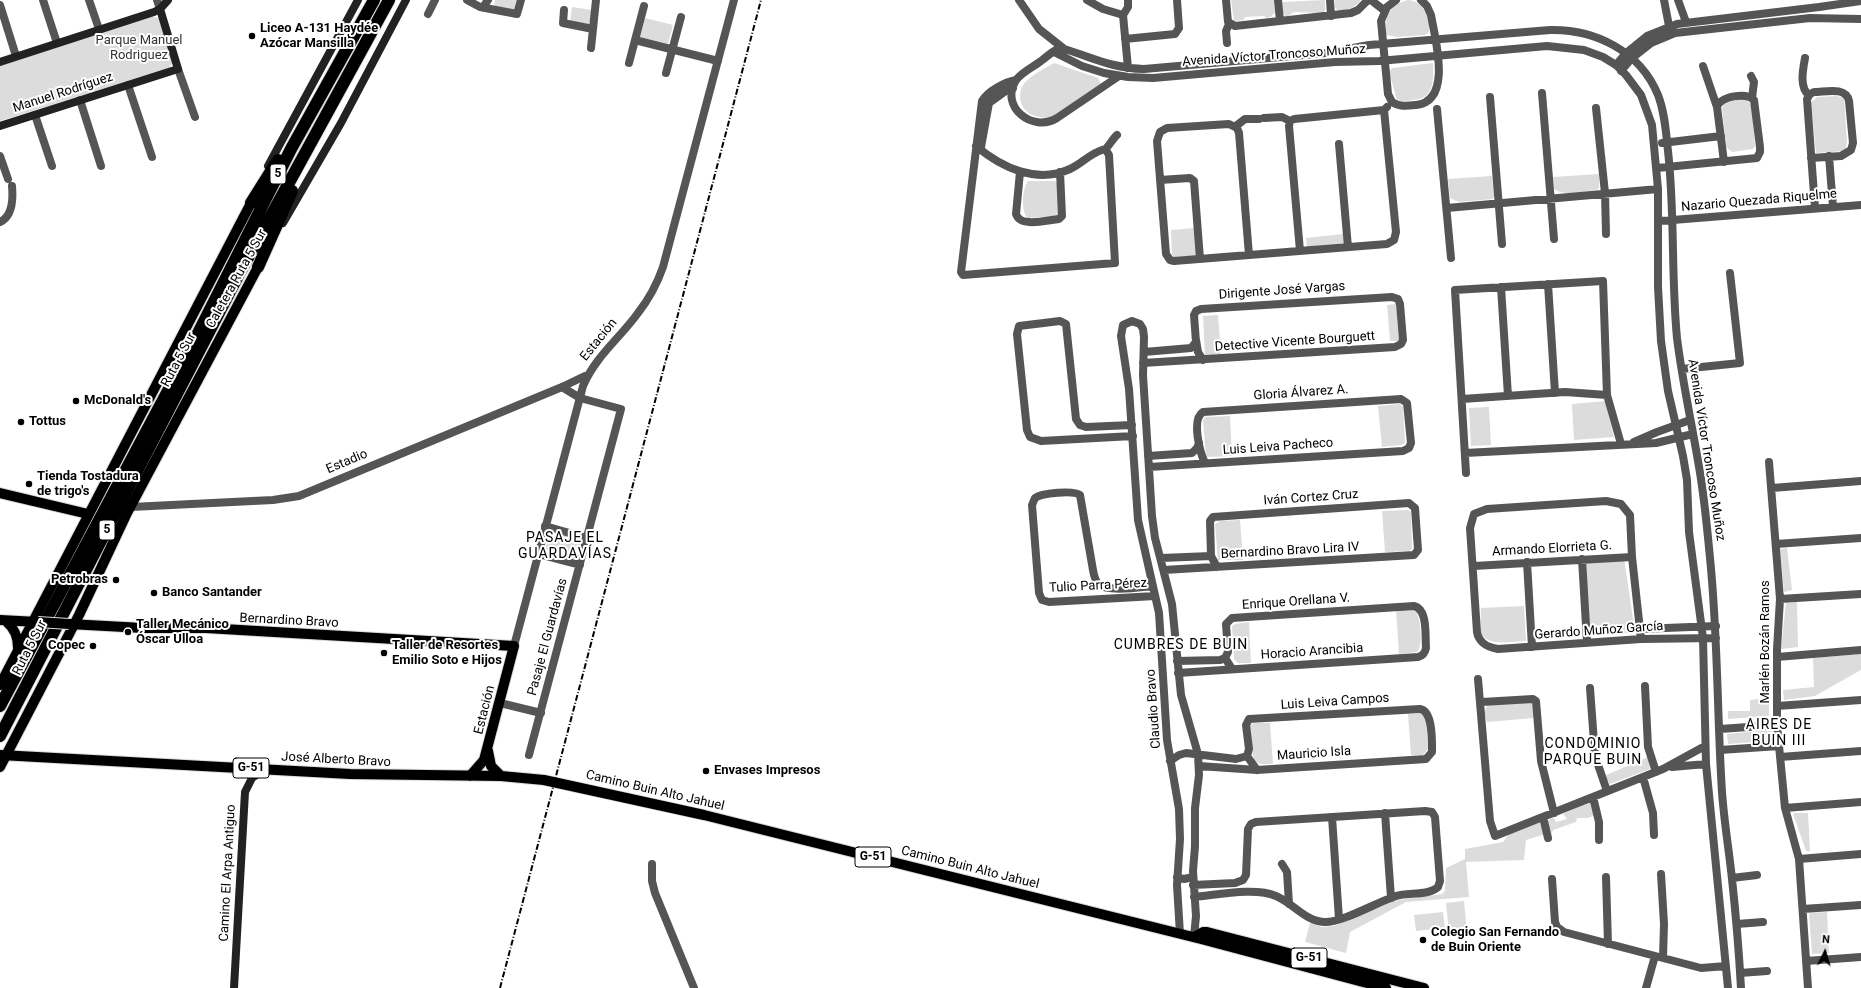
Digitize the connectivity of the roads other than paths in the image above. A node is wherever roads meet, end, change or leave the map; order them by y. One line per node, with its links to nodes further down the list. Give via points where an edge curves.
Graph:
1 (44, 0): 48 (street)
2 (90, 0): 43 (street)
3 (157, 0): 31 (street)
4 (168, 0): 31 (main road)
5 (358, 0): 116 (main road, Caletera Ruta 5 Sur, via 264,172)
6 (374, 0): 69 (highway, Ruta 5 Sur / 5)
7 (389, 0): 93 (highway, Ruta 5 Sur / 5)
8 (406, 0): 133 (main road, Caletera Ruta 5 Sur, via 341,124)
9 (435, 0): 34 (street)
10 (467, 0): 30 (street)
11 (488, 0): 30 (street)
12 (521, 0): 30 (street, via 517,14)
13 (596, 0): 44 (street)
14 (734, 0): 60 (street, Estación)
15 (1020, 0): 52 (street, Avenida Víctor Troncoso Muñoz, via 1039,29)
16 (1087, 0): 35 (street, via 1103,9)
17 (1128, 0): 35 (street)
18 (1176, 0): 45 (street, via 1179,28 1175,34)
19 (1226, 0): 41 (street)
20 (1278, 0): 39 (street)
21 (1330, 0): 36 (street)
22 (1370, 0): 33 (street); 36 (street, via 1354,12)
23 (1396, 0): 33 (street)
24 (1421, 0): 46 (street, via 1429,10)
25 (1664, 0): 42 (street)
26 (1678, 0): 40 (street)
27 (1861, 1): 40 (street)
28 (0, 5): 55 (street)
29 (644, 6): 47 (street)
30 (483, 8)
31 (160, 9): 43 (main road); 65 (main road)
32 (564, 10): 44 (street, via 563,23)
33 (1385, 11): 50 (street, Avenida Víctor Troncoso Muñoz, via 1381,21)
34 (428, 14)
35 (1124, 14): 45 (street)
36 (1331, 16): 39 (street)
37 (681, 17): 53 (street)
38 (1861, 18): 57 (street, via 1816,18 1684,31 1667,35)
39 (1280, 21): 41 (street, via 1235,26)
40 (1686, 22): 42 (street)
41 (1230, 24): 49 (street, via 1226,32)
42 (1669, 26): 57 (street, via 1647,36)
43 (99, 29): 48 (main road)
44 (593, 29): 51 (street)
45 (1125, 39): 66 (street)
46 (1435, 39): 50 (street, Avenida Víctor Troncoso Muñoz); 56 (street); 57 (street, Avenida Víctor Troncoso Muñoz, via 1571,30 1598,37)
47 (635, 40): 53 (street); 62 (street)
48 (57, 43): 55 (main road)
49 (1227, 43)
50 (1383, 44): 59 (street, Avenida Víctor Troncoso Muñoz); 64 (street, Avenida Víctor Troncoso Muñoz, via 1357,46 1326,53)
51 (591, 48)
52 (1063, 48): 54 (street); 66 (street, Avenida Víctor Troncoso Muñoz, via 1096,61)
53 (673, 50): 60 (street); 68 (street)
54 (1054, 52): 70 (street, Avenida Víctor Troncoso Muñoz, via 1082,66); 73 (street)
55 (16, 56): 61 (main road)
56 (1437, 56): 59 (street, Avenida Víctor Troncoso Muñoz); 67 (street, Avenida Víctor Troncoso Muñoz, via 1558,46 1593,52); 83 (street, via 1439,76 1432,97 1418,105 1399,106)
57 (1629, 56): 67 (street); 74 (street, Avenida Víctor Troncoso Muñoz)
58 (1805, 58): 79 (street, via 1804,88)
59 (1384, 60): 71 (street, Avenida Víctor Troncoso Muñoz); 83 (street, Avenida Víctor Troncoso Muñoz, via 1388,94)
60 (718, 61): 143 (street, Estación, via 660,276 643,306)
61 (0, 62)
62 (629, 63)
63 (1703, 66): 84 (street)
64 (1165, 67): 66 (street, Avenida Víctor Troncoso Muñoz); 71 (street, Avenida Víctor Troncoso Muñoz, via 1162,73)
65 (178, 68): 75 (main road, Manuel Rodríguez); 89 (street)
66 (1128, 68)
67 (1618, 68): 77 (street, Avenida Víctor Troncoso Muñoz)
68 (666, 73)
69 (331, 76): 116 (highway); 228 (highway, Ruta 5 Sur / 5, via 291,149 187,355)
70 (1119, 76): 71 (street, Avenida Víctor Troncoso Muñoz); 76 (street, via 1054,120 1042,123 1028,120 1020,114 1012,100)
71 (1166, 76)
72 (1751, 76): 81 (street, via 1754,87)
73 (1016, 80): 76 (street); 99 (street, via 1004,84 982,101)
74 (1650, 80): 77 (street, via 1642,83); 96 (street, Avenida Víctor Troncoso Muñoz, via 1660,102)
75 (128, 85): 82 (main road, Manuel Rodríguez); 103 (street)
76 (1013, 88): 99 (street, via 989,103)
77 (1637, 89): 98 (street, Avenida Víctor Troncoso Muñoz, via 1650,116)
78 (1542, 93): 115 (street)
79 (1809, 95): 102 (street, via 1814,92 1840,91 1849,97 1852,147 1845,154); 104 (street, via 1807,101)
80 (1490, 97): 117 (street)
81 (1752, 98): 84 (street, via 1728,98 1722,100); 105 (street, via 1755,103 1759,156 1754,159)
82 (80, 100): 88 (main road, Manuel Rodríguez); 107 (street)
83 (1392, 102): 87 (street)
84 (1717, 107): 95 (street)
85 (1596, 108): 114 (street)
86 (1437, 109): 120 (street)
87 (1384, 110): 90 (street); 128 (street, via 1396,235 1394,240 1387,244)
88 (35, 115): 91 (main road, Manuel Rodríguez); 106 (street)
89 (195, 116)
90 (1290, 121): 92 (street, via 1282,117 1262,118 1242,120); 129 (street)
91 (0, 126)
92 (1236, 126): 112 (street, via 1229,124 1162,130 1157,137); 130 (street, via 1239,133)
93 (315, 135): 133 (highway); 233 (highway, Ruta 5 Sur / 5, via 239,274)
94 (1117, 135): 100 (street, via 1109,142)
95 (1721, 136): 96 (street); 105 (street)
96 (1667, 143): 98 (street); 108 (street, Avenida Víctor Troncoso Muñoz)
97 (1339, 144): 128 (street)
98 (1655, 144): 109 (street, Avenida Víctor Troncoso Muñoz)
99 (979, 148): 100 (street, via 961,272 964,276 1115,263); 110 (street, via 1000,164)
100 (1106, 150): 111 (street)
101 (0, 156): 124 (street, via 10,182 12,203 7,216)
102 (1829, 156): 104 (street); 119 (street)
103 (152, 157)
104 (1811, 158): 121 (street)
105 (1724, 162): 108 (street)
106 (52, 166)
107 (101, 166)
108 (1669, 167): 109 (street); 122 (street, Avenida Víctor Troncoso Muñoz)
109 (1657, 168): 113 (street, Avenida Víctor Troncoso Muñoz)
110 (1020, 172): 111 (street); 111 (street, via 1016,214 1018,219 1024,222 1059,219 1062,216)
111 (1060, 172)
112 (1160, 180): 132 (street, via 1167,256 1174,261); 132 (street, via 1190,178 1194,181)
113 (1658, 188): 114 (street); 123 (street, Avenida Víctor Troncoso Muñoz)
114 (1605, 193): 115 (street); 125 (street)
115 (1550, 198): 117 (street); 126 (street)
116 (251, 203): 177 (main road, Caletera Ruta 5 Sur)
117 (1498, 203): 120 (street); 127 (street)
118 (1861, 204): 119 (street, Nazario Quezada Riquelme)
119 (1833, 207): 121 (street, Nazario Quezada Riquelme)
120 (1446, 208): 131 (street)
121 (1816, 208): 122 (street, Nazario Quezada Riquelme)
122 (1672, 220): 123 (street, Nazario Quezada Riquelme); 142 (street, Avenida Víctor Troncoso Muñoz, via 1672,272)
123 (1660, 221): 155 (street, Avenida Víctor Troncoso Muñoz, via 1660,330)
124 (0, 222)
125 (1606, 234)
126 (1554, 239)
127 (1502, 244)
128 (1348, 247): 129 (street)
129 (1300, 251): 130 (street)
130 (1249, 255): 132 (street)
131 (1451, 258)
132 (1200, 259)
133 (258, 267): 176 (main road, Caletera Ruta 5 Sur)
134 (1730, 273): 142 (street, via 1740,363)
135 (1548, 284): 136 (street); 147 (street); 148 (street, via 1604,281)
136 (1501, 287): 149 (street); 151 (street, via 1455,290)
137 (1398, 299): 138 (street, Dirigente José Vargas, via 1392,297 1199,309 1194,314); 140 (street, Detective Vicente Bourguett, via 1403,337 1398,346)
138 (1194, 343): 139 (street, via 1187,350); 140 (street, Dirigente José Vargas)
139 (1144, 352): 141 (street, Claudio Bravo); 145 (street, Claudio Bravo, via 1142,327 1135,322 1125,323 1122,336)
140 (1202, 360): 141 (street, Detective Vicente Bourguett)
141 (1143, 363): 146 (street, Claudio Bravo)
142 (1682, 369): 152 (street, Avenida Víctor Troncoso Muñoz)
143 (589, 374): 144 (street, Estadio); 150 (street, Estación)
144 (562, 387): 150 (street); 176 (street, Estadio, via 299,496 273,500)
145 (1130, 388): 146 (street); 154 (street, Claudio Bravo)
146 (1144, 388): 166 (street, Claudio Bravo)
147 (1556, 393): 148 (street); 149 (street)
148 (1608, 395): 162 (street)
149 (1508, 396): 151 (street)
150 (580, 398): 178 (street, Estación); 179 (street, Pasaje El Guardavías, via 621,409)
151 (1462, 399): 165 (street)
152 (1690, 420): 155 (street); 156 (street, Avenida Víctor Troncoso Muñoz)
153 (1082, 425): 154 (street); 158 (street); 160 (street); 160 (street, via 1066,324 1060,321 1023,324 1018,328 1017,334 1028,435 1041,441)
154 (1132, 425): 157 (street, Claudio Bravo)
155 (1676, 426): 159 (street, Avenida Víctor Troncoso Muñoz); 163 (street)
156 (1693, 434): 159 (street); 206 (street, Avenida Víctor Troncoso Muñoz, via 1704,500)
157 (1132, 436): 158 (street); 175 (street, Claudio Bravo)
158 (1084, 438): 160 (street)
159 (1679, 438): 163 (street, via 1656,443); 205 (street, Avenida Víctor Troncoso Muñoz, via 1686,473 1689,532)
160 (1070, 439)
161 (1199, 443): 164 (street, Gloria Álvarez A., via 1197,420 1199,414 1205,412 1401,399 1406,401 1408,406 1411,443); 166 (street, via 1196,450 1189,454); 168 (street)
162 (1621, 444): 163 (street); 165 (street)
163 (1631, 444)
164 (1409, 448): 168 (street, Luis Leiva Pacheco, via 1404,451)
165 (1465, 453): 170 (street)
166 (1148, 456): 169 (street, Claudio Bravo)
167 (1770, 462): 172 (street, Marlén Bozán Ramos)
168 (1205, 463): 169 (street, Luis Leiva Pacheco)
169 (1148, 467): 174 (street, Claudio Bravo)
170 (1466, 473)
171 (1861, 482): 172 (street)
172 (1772, 488): 181 (street, Marlén Bozán Ramos)
173 (0, 493): 177 (main road)
174 (1150, 502): 175 (street); 186 (street, Claudio Bravo, via 1153,528)
175 (1136, 503): 194 (street, Claudio Bravo, via 1141,541)
176 (131, 507): 204 (main road, Caletera Ruta 5 Sur)
177 (88, 514): 203 (main road, Caletera Ruta 5 Sur)
178 (545, 526): 179 (street); 182 (street, Estación)
179 (587, 538): 189 (street, Pasaje El Guardavías)
180 (1861, 538): 181 (street)
181 (1776, 544): 198 (street, Marlén Bozán Ramos)
182 (538, 554): 189 (street); 212 (street, Estación)
183 (1416, 554): 184 (street, Iván Cortez Cruz, via 1418,550 1414,505 1409,503 1215,516 1211,518); 191 (street, Bernardino Bravo Lira IV)
184 (1211, 556): 186 (street, Bernardino Bravo Lira IV); 191 (street)
185 (1632, 556): 187 (street, Armando Elorrieta G.); 190 (street, via 1631,520 1628,510 1618,502 1606,501 1487,509 1474,514 1470,528); 207 (street)
186 (1161, 558): 192 (street, Claudio Bravo)
187 (1582, 559): 188 (street, Armando Elorrieta G.); 211 (street)
188 (1527, 562): 190 (street, Armando Elorrieta G.); 213 (street)
189 (580, 565): 230 (street, Pasaje El Guardavías)
190 (1474, 566): 213 (street, Gerardo Muñoz García, via 1478,637 1484,644 1498,649)
191 (1217, 567): 192 (street, Bernardino Bravo Lira IV)
192 (1164, 570): 199 (street, Claudio Bravo)
193 (1100, 585): 194 (street, via 1109,588); 197 (street); 197 (street, Tulio Parra Pérez, via 1095,579 1079,494 1073,492 1041,495 1034,500 1039,593 1042,600 1049,602)
194 (1153, 586): 196 (street, Claudio Bravo)
195 (1861, 594): 198 (street)
196 (1155, 596): 197 (street, Tulio Parra Pérez); 201 (street, Claudio Bravo)
197 (1096, 599)
198 (1780, 599): 216 (street, Marlén Bozán Ramos)
199 (1172, 604): 201 (street, via 1164,604); 218 (street, Claudio Bravo)
200 (1418, 607): 217 (street, Enrique Orellana V., via 1232,618 1226,624 1228,652); 219 (street, Horacio Arancibia, via 1423,613 1426,648 1423,655 1418,657)
201 (1158, 608): 245 (street, Claudio Bravo)
202 (3, 621): 203 (main road, Bernardino Bravo); 214 (main road, via 18,638)
203 (35, 622): 204 (main road, Bernardino Bravo, bridge); 214 (main road, Caletera Ruta 5 Sur)
204 (71, 624): 212 (main road, Bernardino Bravo, via 206,628); 240 (main road, Caletera Ruta 5 Sur)
205 (1702, 626): 206 (street, Gerardo Muñoz García); 207 (street, Gerardo Muñoz García); 208 (street, Avenida Víctor Troncoso Muñoz)
206 (1716, 626): 209 (street, Avenida Víctor Troncoso Muñoz)
207 (1640, 629): 210 (street)
208 (1703, 638): 209 (street, Gerardo Muñoz García); 210 (street, Gerardo Muñoz García); 234 (street, Avenida Víctor Troncoso Muñoz)
209 (1716, 638): 232 (street, Avenida Víctor Troncoso Muñoz)
210 (1640, 639): 211 (street, Gerardo Muñoz García)
211 (1587, 642): 213 (street, Gerardo Muñoz García)
212 (514, 646): 227 (main road, Estación)
213 (1532, 647)
214 (18, 649): 222 (main road, Caletera Ruta 5 Sur)
215 (1861, 650): 216 (street)
216 (1777, 656): 229 (street, Marlén Bozán Ramos)
217 (1225, 658): 218 (street); 219 (street)
218 (1177, 661): 220 (street, Claudio Bravo)
219 (1232, 669): 220 (street, Horacio Arancibia)
220 (1178, 672): 239 (street, Claudio Bravo, via 1181,695)
221 (1478, 679): 226 (street)
222 (0, 685)
223 (1645, 686): 251 (street, via 1648,747)
224 (1590, 688): 256 (street, via 1595,756)
225 (1861, 700): 229 (street)
226 (1482, 702): 260 (street, via 1533,699 1536,701 1541,762); 263 (street, via 1490,821 1495,836)
227 (500, 703): 230 (street); 236 (main road, Estación)
228 (0, 706)
229 (1777, 706): 231 (street, Marlén Bozán Ramos)
230 (541, 713): 241 (street, Pasaje El Guardavías)
231 (1777, 725): 232 (street); 235 (street, Marlén Bozán Ramos)
232 (1720, 729): 237 (street, Avenida Víctor Troncoso Muñoz)
233 (0, 736)
234 (1705, 746): 246 (street, Avenida Víctor Troncoso Muñoz); 251 (street)
235 (1779, 746): 237 (street); 244 (street, Marlén Bozán Ramos)
236 (488, 750): 252 (main road, Estación, via 482,765); 253 (main road, Estación, via 491,766)
237 (1720, 750): 264 (street, Avenida Víctor Troncoso Muñoz)
238 (1861, 751): 244 (street)
239 (1198, 754): 242 (street, via 1236,759); 245 (street, Claudio Bravo, via 1182,754); 247 (street, Claudio Bravo)
240 (3, 755): 248 (main road, Caletera Ruta 5 Sur); 249 (main road, José Alberto Bravo / G-51)
241 (530, 755)
242 (1247, 756): 243 (street, Luis Leiva Campos, via 1249,749 1246,728 1247,722 1252,719 1420,708 1429,716 1432,749); 250 (street)
243 (1430, 756): 250 (street, Mauricio Isla, via 1423,759)
244 (1780, 757): 259 (street, Marlén Bozán Ramos)
245 (1170, 761): 276 (street, Claudio Bravo, via 1180,824)
246 (1706, 764): 251 (street); 265 (street, Avenida Víctor Troncoso Muñoz)
247 (1199, 766): 250 (street, Mauricio Isla); 280 (street, Claudio Bravo)
248 (0, 767)
249 (266, 769): 252 (main road, José Alberto Bravo / G-51, via 376,775); 301 (main road, Camino El Arpa Antiguo, via 252,778 245,792)
250 (1257, 770)
251 (1660, 770): 254 (street)
252 (470, 776): 253 (main road, José Alberto Bravo / G-51)
253 (501, 776): 255 (main road, José Alberto Bravo / G-51)
254 (1643, 777): 256 (street); 266 (street, via 1653,813)
255 (552, 782): 290 (main road, Camino Buin Alto Jahuel / G-51, via 677,808)
256 (1607, 791): 257 (street)
257 (1594, 797): 260 (street); 268 (street, via 1599,822)
258 (1861, 802): 259 (street)
259 (1785, 808): 270 (street, Marlén Bozán Ramos)
260 (1554, 812): 263 (street)
261 (1384, 813): 262 (street); 283 (street); 283 (street, via 1425,811 1432,812 1436,820 1439,884 1436,889)
262 (1332, 817): 274 (street, via 1253,823 1248,833); 287 (street)
263 (1544, 817): 267 (street)
264 (1725, 826): 265 (street); 278 (street, Avenida Víctor Troncoso Muñoz)
265 (1712, 827): 296 (street, Avenida Víctor Troncoso Muñoz)
266 (1654, 835)
267 (1548, 838)
268 (1599, 840)
269 (1861, 854): 270 (street)
270 (1799, 859): 286 (street, Marlén Bozán Ramos)
271 (652, 864): 302 (street, via 655,893)
272 (1282, 864): 284 (street, via 1287,872)
273 (1661, 874): 293 (street, via 1664,918)
274 (1246, 875): 280 (street, via 1243,880 1235,883); 281 (street)
275 (1757, 875): 278 (street)
276 (1177, 877): 280 (street); 290 (street, Claudio Bravo)
277 (1606, 877): 292 (street)
278 (1732, 878): 289 (street, Avenida Víctor Troncoso Muñoz)
279 (1552, 879): 292 (street, via 1554,920 1557,927 1564,932)
280 (1193, 881): 282 (street, Claudio Bravo)
281 (1254, 893): 282 (street); 284 (street, via 1272,894)
282 (1194, 897): 291 (street, Claudio Bravo)
283 (1391, 898): 287 (street)
284 (1289, 904): 287 (street, via 1320,922)
285 (1861, 905): 286 (street)
286 (1803, 909): 295 (street, Marlén Bozán Ramos)
287 (1339, 919)
288 (1763, 922): 289 (street)
289 (1737, 924): 298 (street, Avenida Víctor Troncoso Muñoz)
290 (1180, 934): 291 (main road, Camino Buin Alto Jahuel / G-51)
291 (1194, 937): 303 (main road, Camino Buin Alto Jahuel / G-51); 304 (main road, Camino Buin Alto Jahuel / G-51, via 1207,932)
292 (1608, 944): 293 (street)
293 (1659, 957): 296 (street, via 1701,968); 305 (street)
294 (1861, 958): 295 (street)
295 (1806, 961): 306 (street, Marlén Bozán Ramos)
296 (1726, 966): 299 (street, Avenida Víctor Troncoso Muñoz)
297 (1767, 971): 298 (street)
298 (1740, 972): 300 (street, Avenida Víctor Troncoso Muñoz)
299 (1728, 986): 300 (street, Avenida Víctor Troncoso Muñoz)
300 (1741, 986)
301 (234, 988)
302 (694, 988)
303 (1386, 988)
304 (1424, 988)
305 (1646, 988)
306 (1808, 988)

